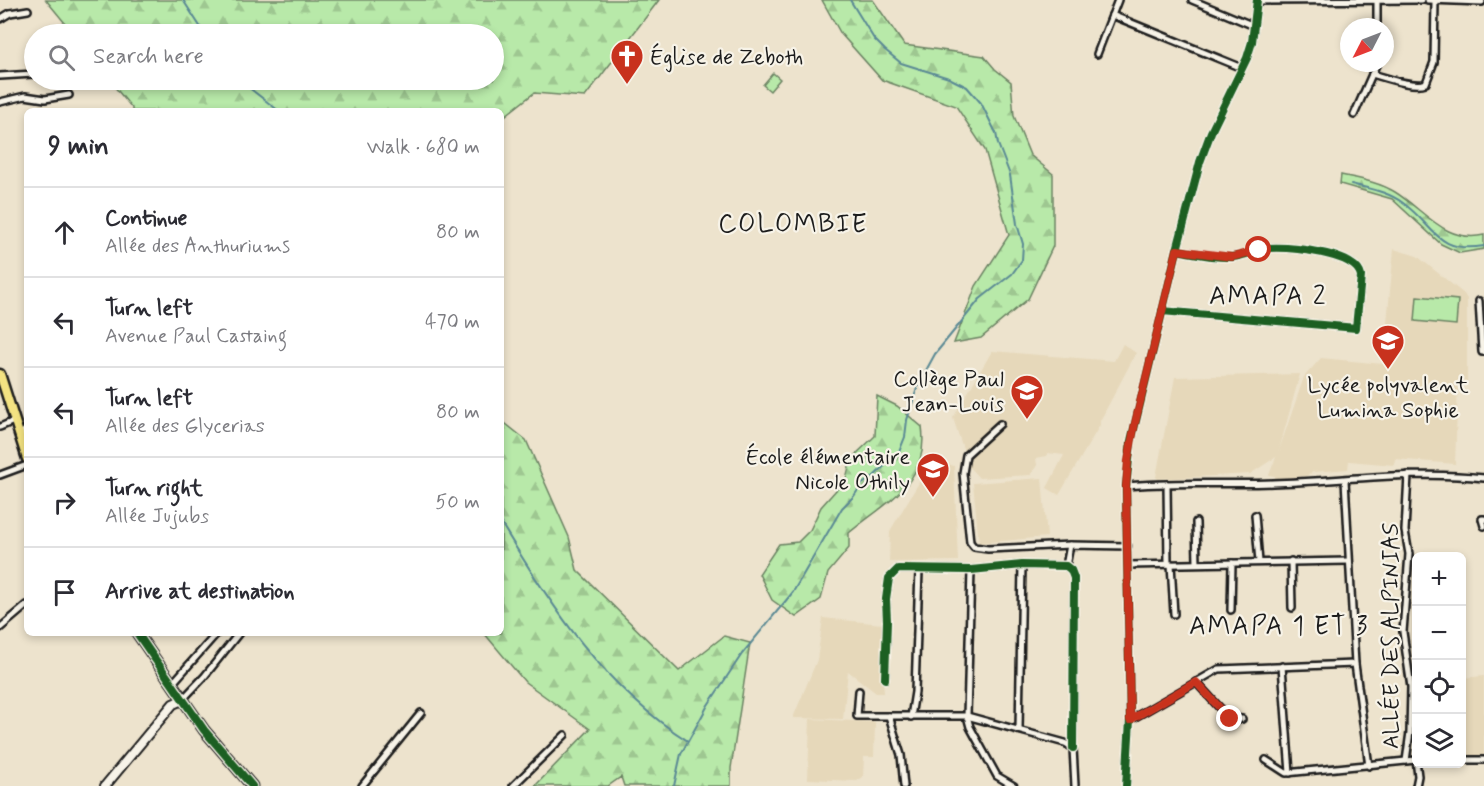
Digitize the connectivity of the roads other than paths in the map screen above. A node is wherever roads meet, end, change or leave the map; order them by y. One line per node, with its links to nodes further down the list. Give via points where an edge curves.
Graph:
1 (1118, 0): 10 (street)
2 (1192, 0): 13 (street)
3 (1257, 0): 4 (street); 13 (street)
4 (1377, 0): 5 (street); 11 (street)
5 (1422, 0)
6 (1428, 0): 7 (street)
7 (1435, 1): 8 (street); 16 (street, via 1434,62 1426,83)
8 (1482, 2)
9 (28, 10): 12 (street)
10 (1112, 15): 14 (street); 15 (street)
11 (1377, 18)
12 (0, 19)
13 (1254, 26): 15 (street)
14 (1096, 54)
15 (1242, 68): 22 (street, via 1203,153)
16 (1372, 74): 21 (street)
17 (24, 75): 18 (street)
18 (0, 76)
19 (69, 95): 20 (street, via 45,99 24,96)
20 (0, 102)
21 (1354, 115)
22 (1177, 250): 24 (street); 24 (street, via 1232,257 1269,248 1314,251 1354,265 1361,276 1356,328)
23 (1479, 301): 25 (street)
24 (1162, 311): 39 (street, via 1135,423)
25 (1484, 352)
26 (0, 374): 27 (main road)
27 (14, 421): 29 (street); 31 (main road)
28 (1000, 424): 44 (street, via 966,455 963,472 970,542 978,549)
29 (0, 427)
30 (24, 432): 31 (street)
31 (19, 438): 32 (main road)
32 (24, 451)
33 (24, 466): 34 (street)
34 (0, 475)
35 (1408, 475): 36 (street); 37 (street); 85 (street, ALLÉE DES ALPINIAS, via 1403,632 1411,687)
36 (1484, 478)
37 (1345, 480): 38 (street); 47 (street)
38 (1167, 484): 39 (street); 51 (street)
39 (1126, 486): 45 (street)
40 (1255, 515): 48 (street)
41 (1484, 519): 43 (street)
42 (1196, 522): 49 (street)
43 (1484, 526)
44 (1070, 545): 45 (street); 54 (street)
45 (1128, 546): 53 (street)
46 (1291, 561): 47 (street); 48 (street); 58 (street)
47 (1349, 561): 65 (street)
48 (1258, 562): 50 (street)
49 (1197, 563): 50 (street); 51 (street)
50 (1232, 563): 59 (street)
51 (1170, 564): 53 (street); 60 (street)
52 (1022, 565): 54 (street); 56 (street); 78 (street)
53 (1128, 565): 77 (street)
54 (1066, 566): 80 (street, via 1074,578)
55 (919, 570): 56 (street); 67 (street, via 898,569 889,578); 75 (street)
56 (971, 570): 74 (street)
57 (24, 608): 61 (street)
58 (1292, 608)
59 (1231, 610)
60 (1174, 615)
61 (0, 628)
62 (139, 636): 69 (main road)
63 (214, 636): 69 (street)
64 (237, 636): 71 (street)
65 (1355, 664): 66 (street); 86 (street)
66 (1282, 666): 68 (street, via 1219,669); 88 (street)
67 (885, 679)
68 (1196, 682): 76 (street, via 1229,718); 77 (street)
69 (172, 684): 71 (main road)
70 (859, 691): 73 (street, via 857,716)
71 (182, 700): 89 (street, via 173,704); 90 (main road)
72 (421, 713): 91 (street)
73 (889, 716): 75 (street); 93 (street, via 902,755)
74 (967, 716): 75 (street); 78 (street); 94 (street, via 997,776)
75 (911, 717)
76 (1242, 719)
77 (1130, 720): 96 (street)
78 (1019, 729): 80 (street)
79 (565, 735): 92 (street)
80 (1073, 748): 95 (street)
81 (1266, 760): 88 (street)
82 (1412, 760): 85 (street)
83 (1466, 760): 84 (street)
84 (1484, 760)
85 (1406, 761): 86 (street)
86 (1368, 766): 88 (street)
87 (1417, 768): 97 (street)
88 (1290, 773)
89 (105, 786)
90 (252, 786)
91 (362, 786)
92 (513, 786)
93 (904, 786)
94 (1014, 786)
95 (1075, 786)
96 (1126, 786)
97 (1416, 786)

